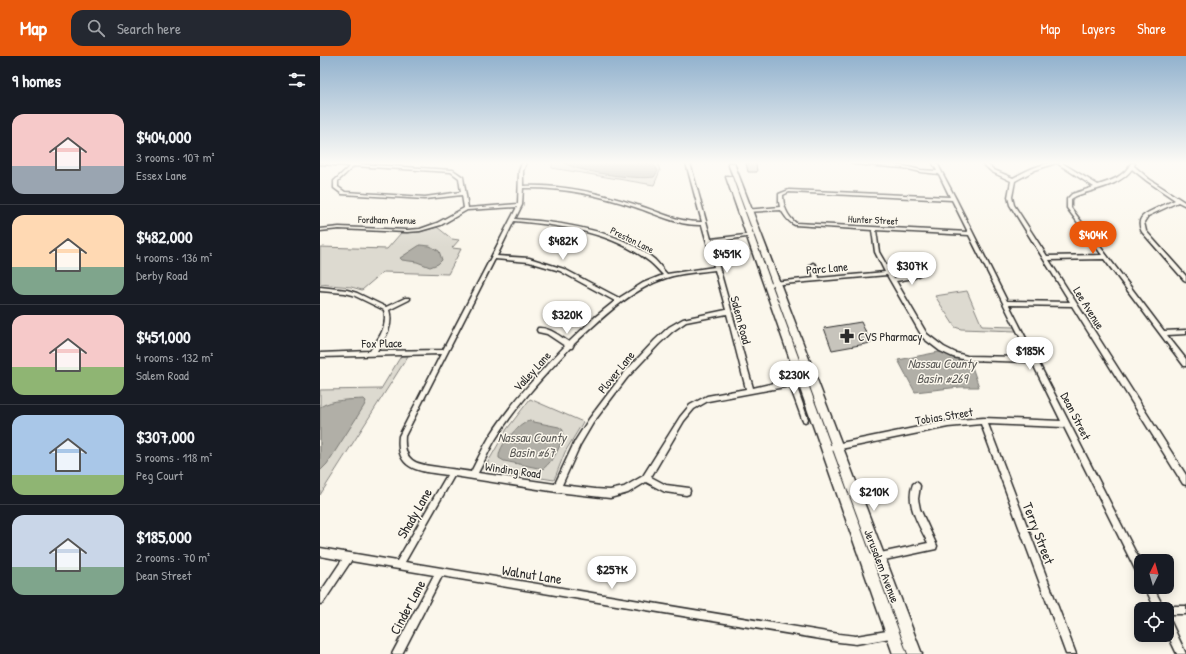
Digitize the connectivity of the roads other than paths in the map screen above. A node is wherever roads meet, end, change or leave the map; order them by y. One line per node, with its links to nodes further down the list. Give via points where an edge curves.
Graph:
1 (341, 191): 11 (street, via 425,198)
2 (521, 191): 14 (street)
3 (571, 191): 20 (street, via 639,206 681,223)
4 (696, 191): 20 (street, Salem Road)
5 (736, 191): 18 (main road, Jerusalem Avenue)
6 (739, 191): 18 (main road, Jerusalem Avenue)
7 (949, 191): 12 (street, Dean Street)
8 (1011, 191): 28 (street, Lee Avenue, via 1012,205)
9 (1086, 191): 27 (street, via 1074,195 1068,204 1071,212)
10 (1164, 191): 13 (street)
11 (464, 193): 17 (street)
12 (954, 200): 16 (street, via 790,191 781,194 780,200); 23 (street, Dean Street)
13 (1178, 200): 15 (street); 35 (street, via 1146,215 1141,225)
14 (520, 205): 17 (street, Fordham Avenue); 19 (street, Winding Road)
15 (1186, 205)
16 (784, 208): 18 (street); 21 (street, Hunter Street, via 789,219 795,224)
17 (466, 209): 22 (street, Fordham Avenue, via 439,224 420,230)
18 (745, 212): 24 (main road, Jerusalem Avenue)
19 (513, 220): 26 (street, Winding Road); 33 (street, Preston Lane, via 563,225 601,235 651,259)
20 (705, 223): 25 (street, Salem Road)
21 (874, 229): 23 (street, Hunter Street); 32 (street, via 877,252)
22 (320, 230)
23 (971, 234): 41 (street, Dean Street)
24 (754, 235): 25 (street); 37 (main road, Jerusalem Avenue)
25 (709, 241): 30 (street, Salem Road)
26 (494, 256): 40 (street, via 529,260 562,270); 49 (street, Winding Road)
27 (1105, 257): 28 (street); 46 (street)
28 (1045, 258): 42 (street, Lee Avenue)
29 (813, 265): 34 (street)
30 (716, 268): 33 (street, Valley Lane); 44 (street, Salem Road)
31 (922, 272): 36 (street, via 912,277)
32 (889, 273): 34 (street, Parc Lane); 36 (street)
33 (666, 276): 40 (street, Valley Lane, via 638,288)
34 (817, 279): 37 (street, Parc Lane)
35 (1186, 279)
36 (893, 280): 52 (street, via 925,336 942,349 967,358)
37 (771, 284): 54 (main road, Jerusalem Avenue); 59 (main road, Jerusalem Avenue)
38 (320, 289): 43 (street, via 355,294)
39 (406, 299): 43 (street)
40 (619, 302): 48 (street, Valley Lane)
41 (1006, 303): 42 (street); 52 (street, Dean Street)
42 (1073, 304): 63 (street, Lee Avenue)
43 (386, 309): 50 (street, via 389,316 388,326)
44 (728, 312): 55 (street, Salem Road); 65 (street, Plover Lane, via 680,322 648,351 625,376 588,427 571,455)
45 (540, 330): 48 (street, via 549,332)
46 (1162, 332): 47 (street); 53 (street)
47 (1186, 332)
48 (570, 346): 61 (street, Valley Lane, via 517,404 495,434)
49 (445, 352): 50 (street, Fox Place); 60 (street, Winding Road, via 402,436 401,445 406,460 412,465)
50 (372, 354): 51 (street, Fox Place)
51 (320, 356)
52 (1035, 360): 58 (street, Dean Street)
53 (1186, 364)
54 (796, 381): 55 (street, Winding Road); 56 (street, Jerusalem Avenue); 59 (main road, Jerusalem Avenue)
55 (750, 390): 62 (street, Winding Road, via 707,399 692,407)
56 (805, 419)
57 (983, 421): 58 (street, Tobias Street); 59 (street, Tobias Street, via 948,424); 83 (street, Terry Street)
58 (1067, 424): 70 (street, Dean Street)
59 (831, 448): 69 (main road, Jerusalem Avenue); 71 (main road, Jerusalem Avenue)
60 (452, 473): 61 (street, Winding Road); 72 (street, Shady Lane)
61 (473, 476): 65 (street, Winding Road)
62 (646, 478): 65 (street, Winding Road, via 625,490 610,494); 66 (street, via 665,488)
63 (1186, 481)
64 (916, 486): 69 (street, via 916,509 933,546)
65 (557, 488)
66 (686, 491)
67 (320, 552): 68 (street, Walnut Lane)
68 (349, 557): 72 (street, Walnut Lane); 74 (street)
69 (878, 557): 71 (street); 77 (main road, Jerusalem Avenue)
70 (1134, 558)
71 (866, 560): 78 (main road, Jerusalem Avenue)
72 (399, 565): 73 (street, Walnut Lane)
73 (440, 572): 78 (street, Walnut Lane, via 839,638 856,640); 80 (street, Cinder Lane)
74 (320, 600)
75 (1174, 610): 76 (street)
76 (1186, 610)
77 (906, 629): 78 (street, Walnut Lane); 82 (main road, Jerusalem Avenue)
78 (892, 634): 81 (main road, Jerusalem Avenue)
79 (1174, 637): 84 (street)
80 (397, 654)
81 (900, 654)
82 (915, 654)
83 (1071, 654)
84 (1182, 654)

